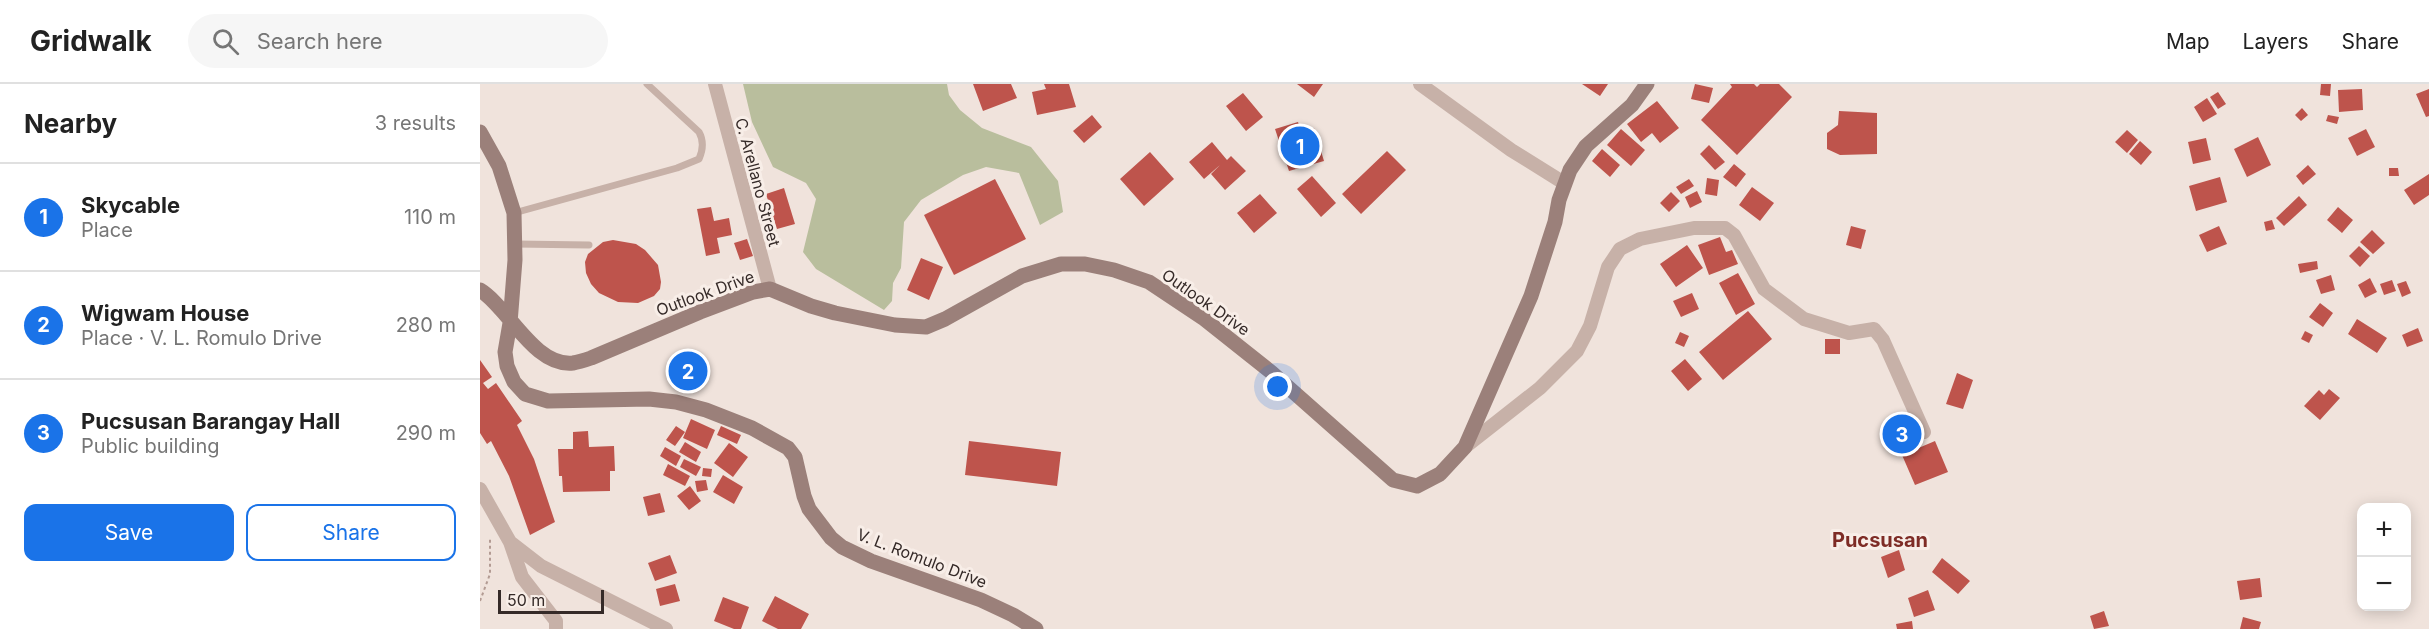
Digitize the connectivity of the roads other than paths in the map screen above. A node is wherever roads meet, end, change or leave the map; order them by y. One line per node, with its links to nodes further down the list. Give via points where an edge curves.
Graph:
1 (647, 84): 7 (lane, via 699,132 703,145 699,159)
2 (714, 84): 10 (street, C. Arellano Street)
3 (1420, 84): 6 (street)
4 (1647, 84): 6 (street, Outlook Drive, via 1632,105 1586,146)
5 (480, 132): 7 (street, V. L. Romulo Drive, via 500,166)
6 (1564, 183): 14 (street, Outlook Drive, via 1531,296)
7 (514, 213): 8 (street, V. L. Romulo Drive)
8 (515, 244): 9 (lane); 12 (street, V. L. Romulo Drive)
9 (589, 245)
10 (770, 289): 12 (street, Outlook Drive, via 733,299 572,363 551,359); 14 (street, Outlook Drive, via 835,313 926,327 1038,270 1061,264 1114,270 1149,282 1203,318 1271,372 1393,480 1417,486 1440,474)
11 (480, 290): 12 (street, Outlook Drive, via 491,297)
12 (510, 323): 19 (street, V. L. Romulo Drive, via 507,366 525,394 548,401 676,402 753,428 788,448 795,457 809,508 842,547 981,600)
13 (1924, 432): 14 (street, via 1883,340 1874,329 1849,333 1804,320 1764,289 1734,235 1725,228 1712,226 1640,239 1620,249 1608,267 1590,326 1577,351 1540,388)
14 (1465, 447)
15 (481, 491): 16 (street)
16 (510, 542): 17 (street, via 522,577 556,621); 18 (street, via 540,566)
17 (556, 629)
18 (666, 629)
19 (1035, 629)

